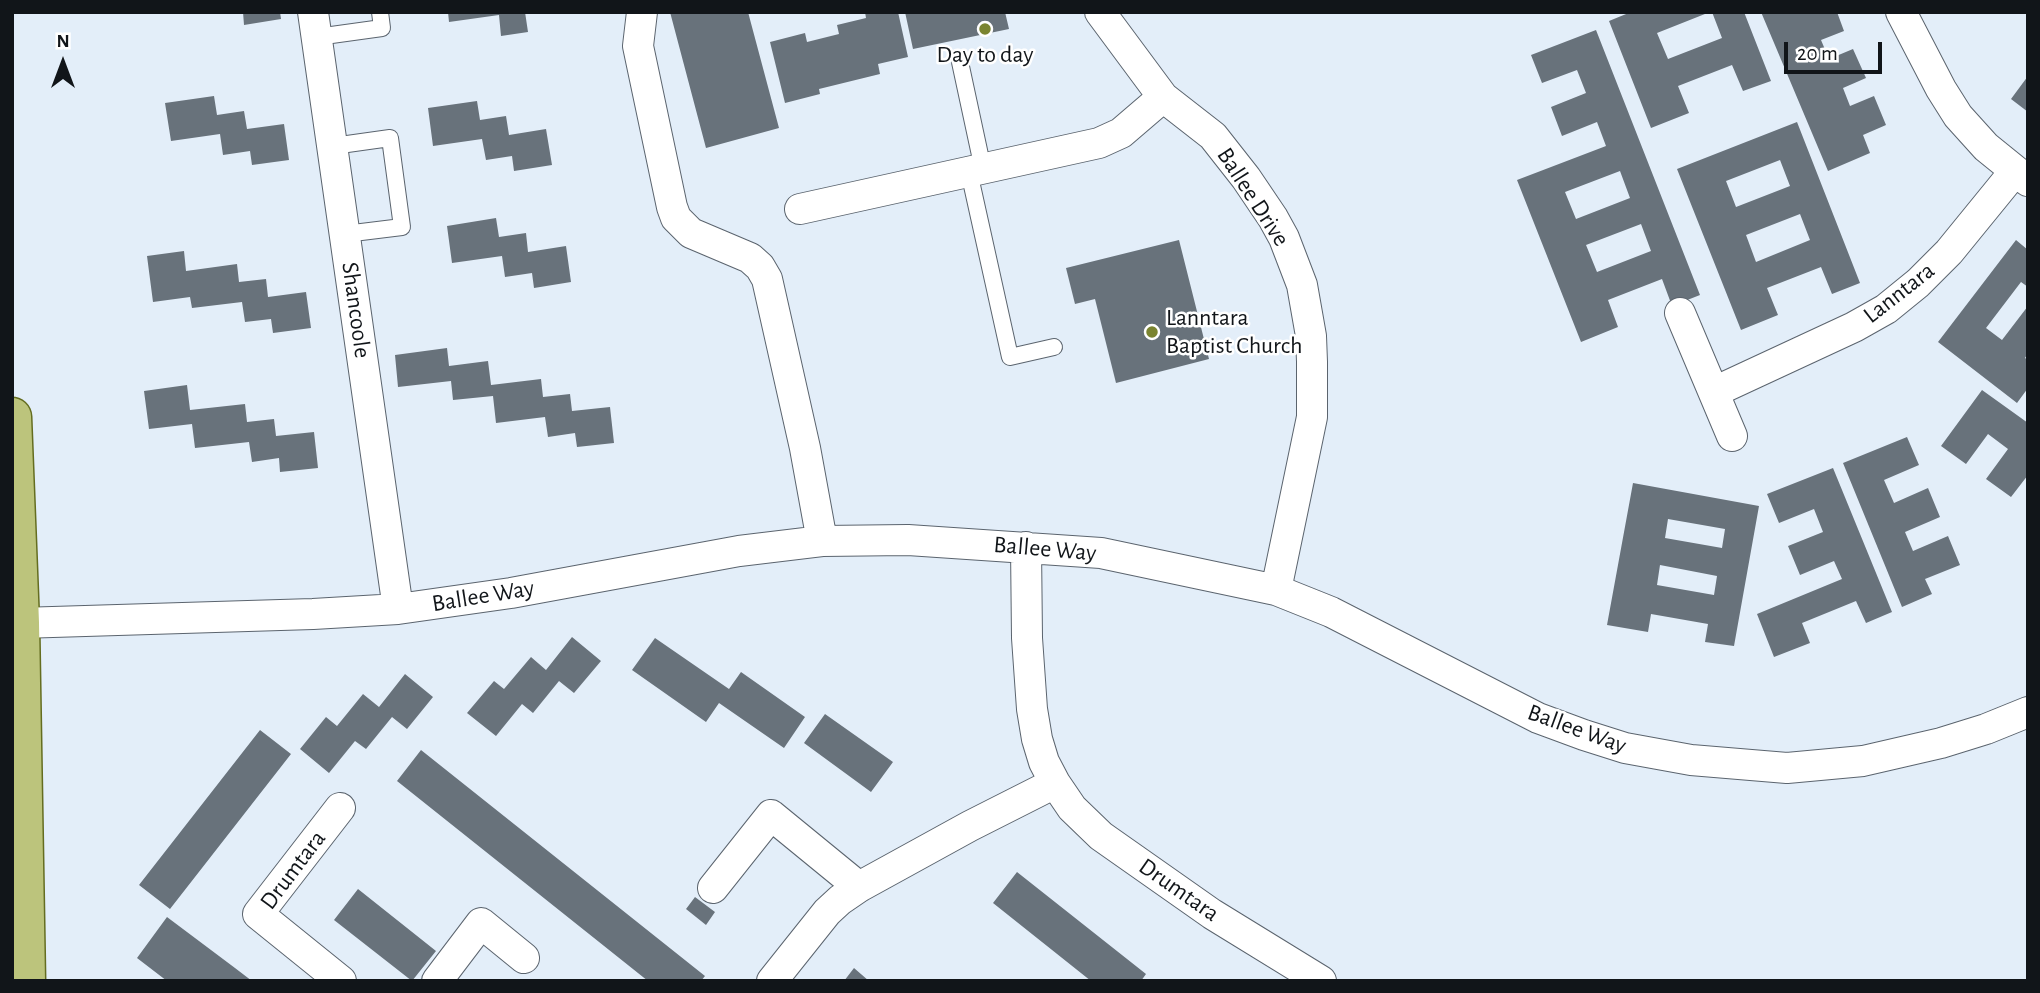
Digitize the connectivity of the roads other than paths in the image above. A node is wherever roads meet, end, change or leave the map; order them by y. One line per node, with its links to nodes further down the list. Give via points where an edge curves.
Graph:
1 (380, 12): 5 (lane, via 382,28)
2 (642, 12): 18 (street, via 638,46 672,207 691,233 750,258 767,279 806,447)
3 (1100, 12): 7 (street, Ballee Drive)
4 (1901, 12): 10 (street, Lanntara, via 1958,116)
5 (315, 25): 8 (street, Shancoole)
6 (960, 62): 9 (lane)
7 (1163, 97): 9 (street, via 1121,133 1100,144); 20 (street, Ballee Drive, via 1213,136 1245,178 1278,228 1302,285 1311,336 1312,417)
8 (333, 146): 12 (street, Shancoole); 12 (lane, via 390,138 401,216 402,227)
9 (976, 170): 11 (street); 14 (lane, via 1010,357)
10 (2021, 176): 15 (street, Lanntara, via 1918,283 1886,309)
11 (800, 209)
12 (345, 234): 21 (street, Shancoole)
13 (1680, 313): 15 (street)
14 (1054, 347)
15 (1714, 392): 17 (street)
16 (12, 417): 22 (main road)
17 (1732, 436)
18 (822, 541): 19 (street, Ballee Way, via 908,540); 21 (street, Ballee Way)
19 (1026, 547): 20 (street, Ballee Way, via 1101,553); 24 (street, Drumtara, via 1032,709 1044,762)
20 (1276, 590): 23 (street, Ballee Way, via 1331,612 1538,718 1625,748 1691,760 1787,768 1863,761 1941,743)
21 (398, 608): 22 (street, Ballee Way)
22 (20, 623): 32 (main road)
23 (2028, 712)
24 (1055, 783): 26 (street); 30 (street, Drumtara, via 1072,808 1101,836 1212,914)
25 (340, 808): 33 (street, Drumtara, via 258,914)
26 (859, 887): 27 (street, via 771,815); 35 (street, via 827,912)
27 (713, 888)
28 (524, 958): 34 (street, via 481,923)
29 (12, 979): 31 (street)
30 (1320, 980)
31 (20, 981)
32 (26, 981)
33 (341, 981)
34 (437, 981)
35 (772, 981)

